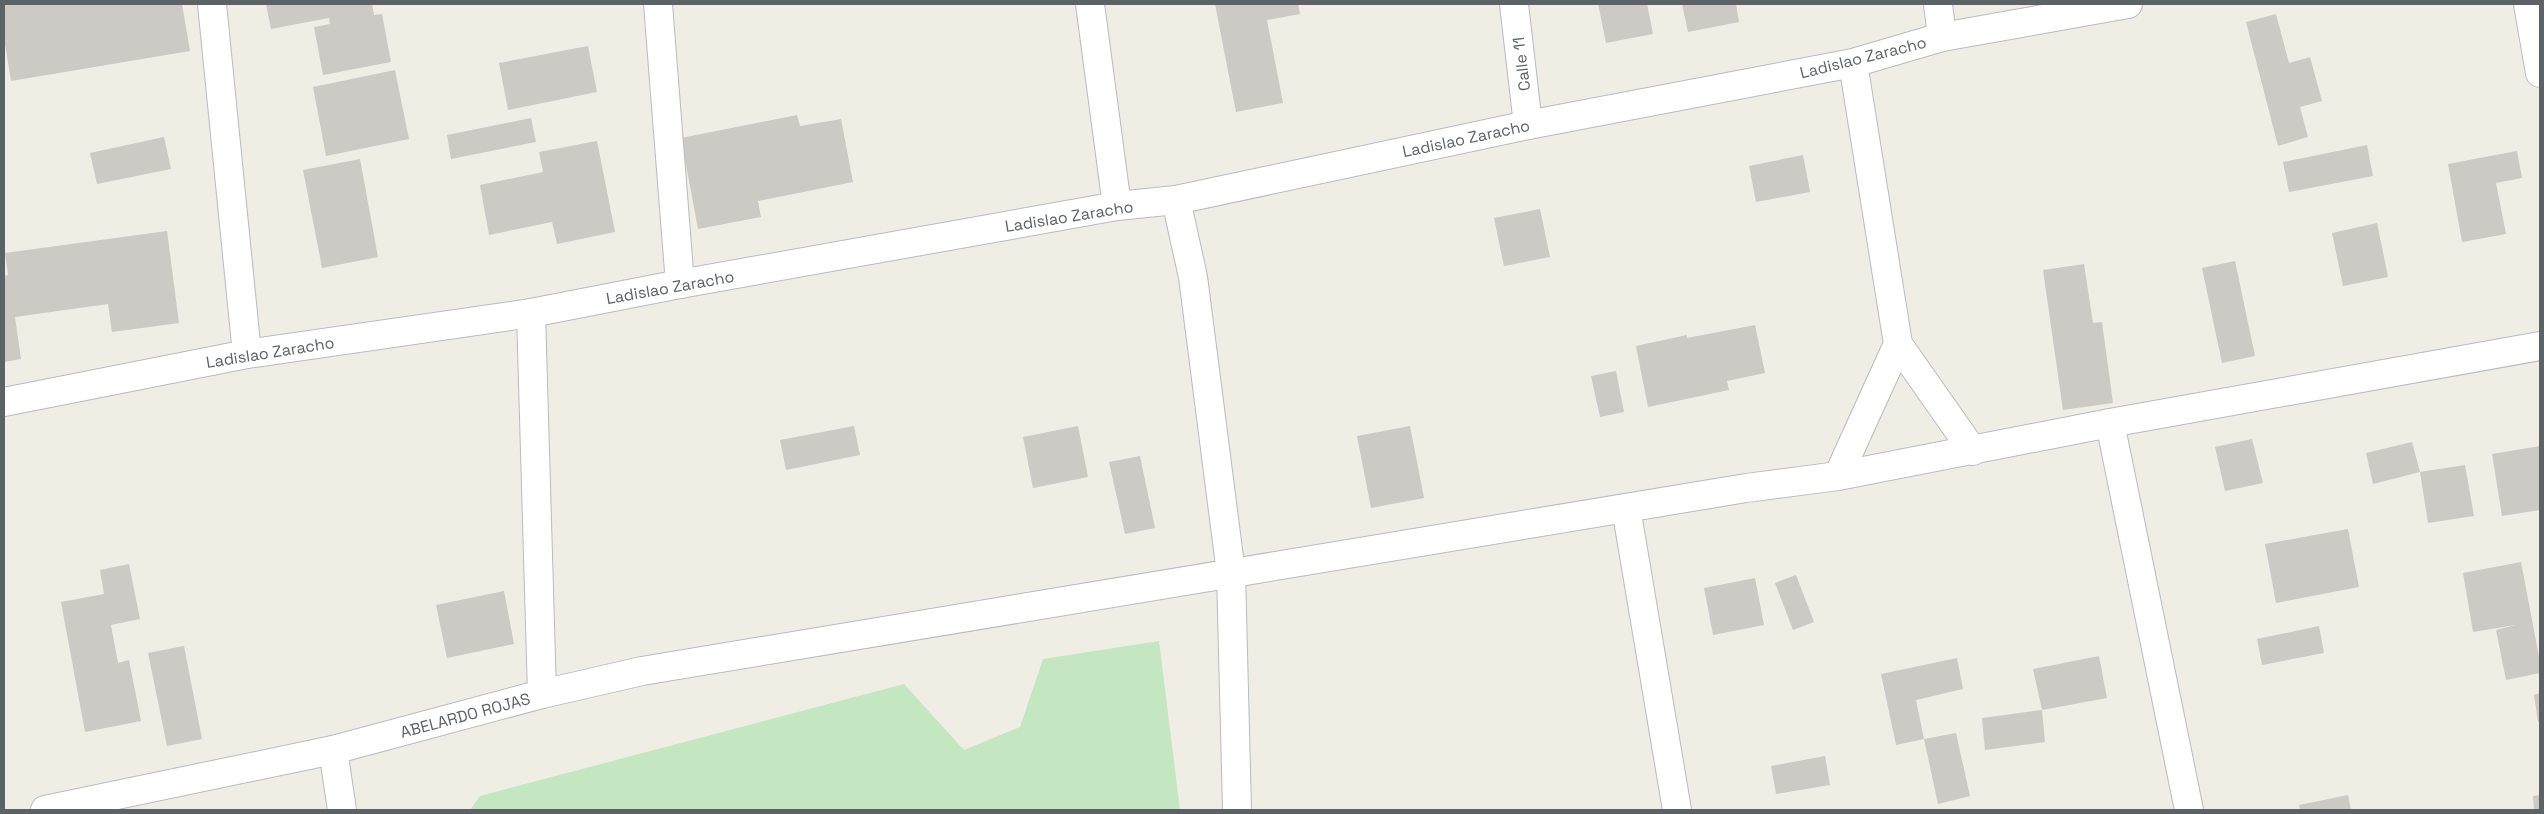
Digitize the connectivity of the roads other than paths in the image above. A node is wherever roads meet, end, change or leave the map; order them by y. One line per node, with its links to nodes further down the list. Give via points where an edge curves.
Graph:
1 (212, 4): 18 (street)
2 (658, 4): 14 (street)
3 (1090, 4): 13 (street)
4 (1514, 4): 11 (street, Calle 11)
5 (1938, 4): 8 (street)
6 (2128, 4): 8 (street, Ladislao Zaracho)
7 (2528, 4): 10 (street)
8 (1942, 37): 9 (street, Ladislao Zaracho)
9 (1853, 63): 11 (street, Ladislao Zaracho); 16 (street)
10 (2540, 73)
11 (1528, 125): 12 (street, Ladislao Zaracho)
12 (1176, 200): 13 (street, Ladislao Zaracho); 24 (street, via 1193,277)
13 (1117, 206): 14 (street, Ladislao Zaracho)
14 (680, 284): 15 (street, Ladislao Zaracho)
15 (531, 313): 18 (street, Ladislao Zaracho); 25 (street, ABELARDO ROJAS)
16 (1898, 344): 21 (street); 22 (street)
17 (2540, 346): 20 (street)
18 (247, 354): 19 (street, Ladislao Zaracho)
19 (4, 402)
20 (2110, 423): 21 (street); 31 (street)
21 (1973, 451): 22 (street)
22 (1838, 476): 23 (street)
23 (1626, 508): 24 (street); 30 (street)
24 (1231, 573): 25 (street, via 642,671); 29 (street)
25 (542, 694): 26 (street, ABELARDO ROJAS)
26 (333, 750): 27 (street, ABELARDO ROJAS); 28 (street)
27 (45, 810)
28 (342, 810)
29 (1238, 810)
30 (1677, 810)
31 (2189, 810)

